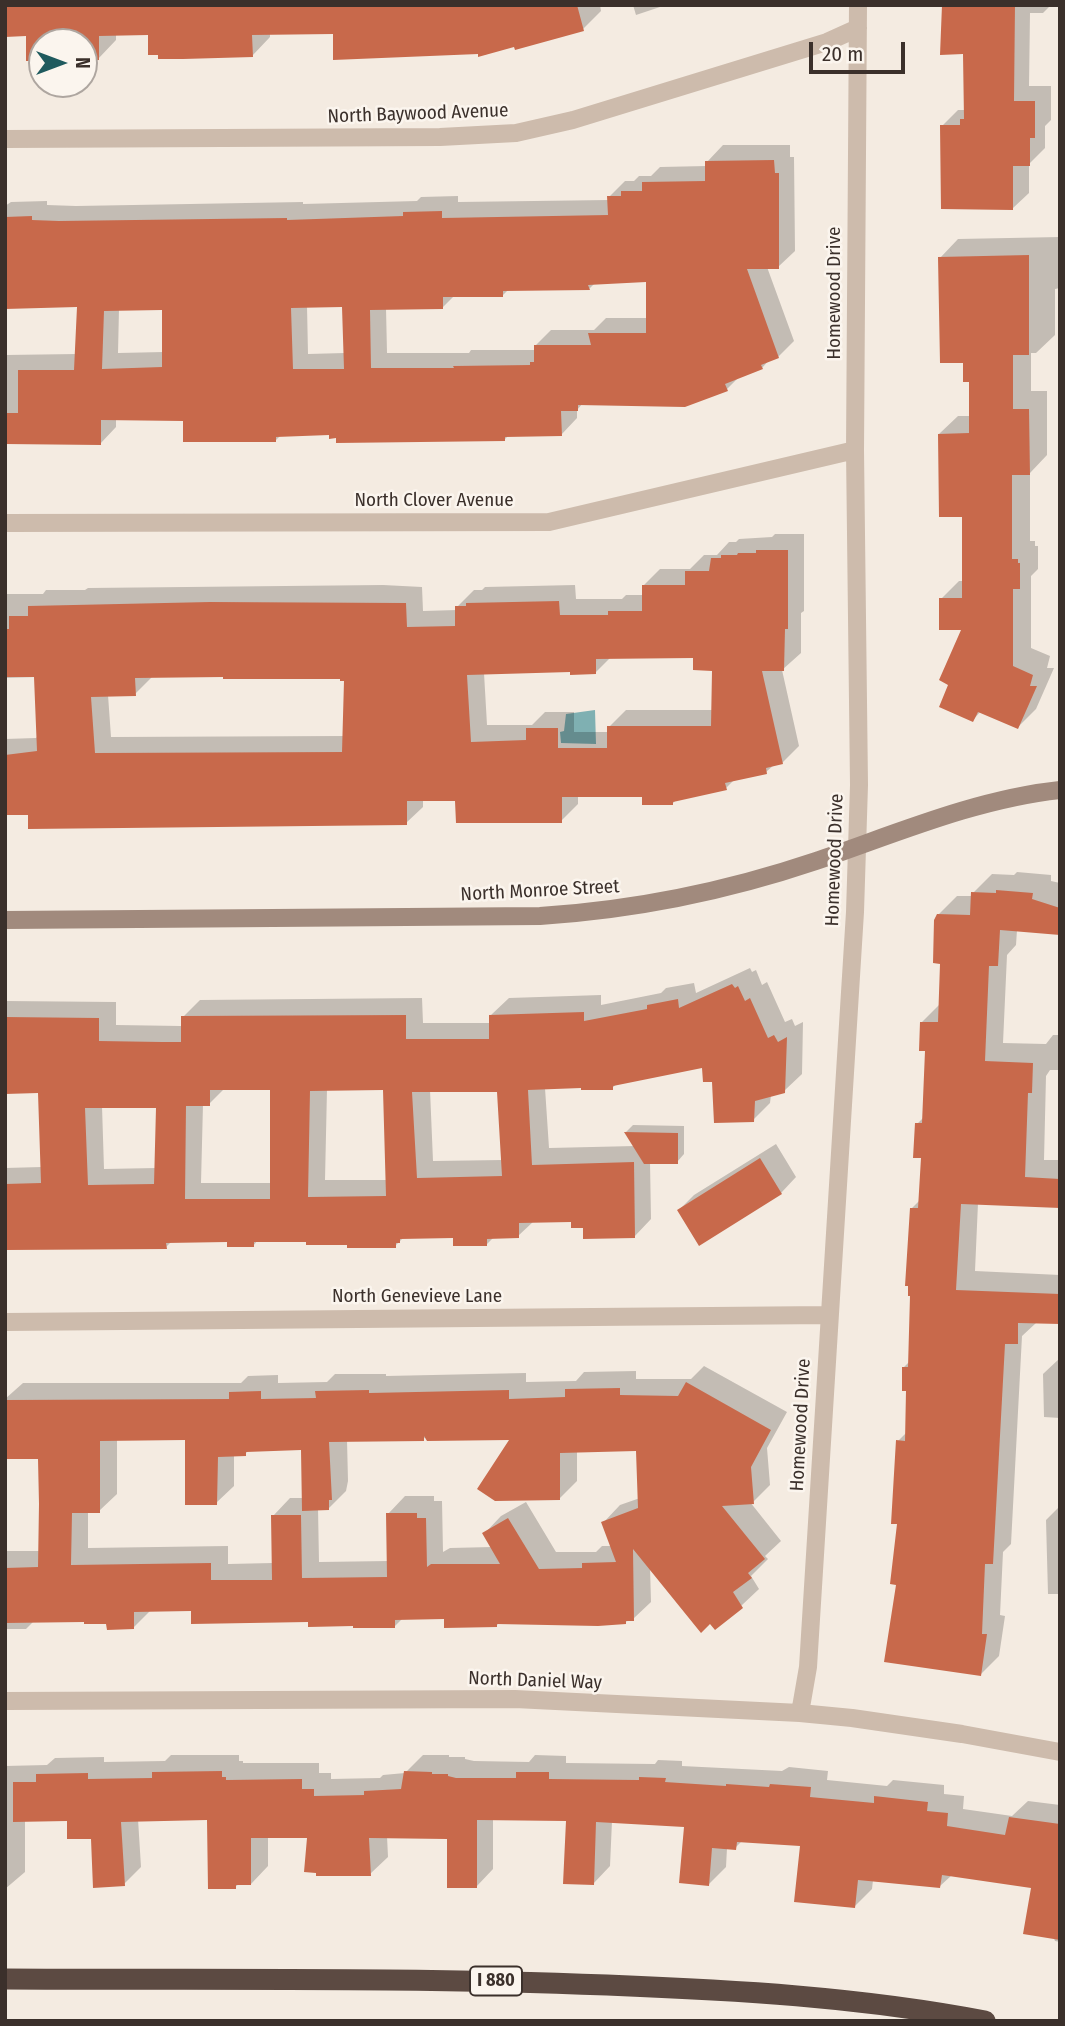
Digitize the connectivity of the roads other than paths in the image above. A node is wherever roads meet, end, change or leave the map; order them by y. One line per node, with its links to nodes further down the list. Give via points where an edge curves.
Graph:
1 (858, 5): 2 (street, Homewood Drive)
2 (858, 28): 3 (street, North Baywood Avenue, via 827,42 573,120 516,132 440,137); 4 (street, Homewood Drive)
3 (5, 139)
4 (855, 450): 5 (street, North Clover Avenue, via 549,522); 7 (street, Homewood Drive, via 859,779)
5 (5, 523)
6 (1060, 790): 7 (main road, North Monroe Street, via 1023,794)
7 (855, 847): 8 (main road, North Monroe Street, via 697,893 595,913); 9 (street, Homewood Drive, via 855,912)
8 (5, 920)
9 (829, 1315): 10 (street, North Genevieve Lane); 12 (street, Homewood Drive, via 808,1667)
10 (5, 1322)
11 (5, 1701): 12 (street, North Daniel Way, via 515,1699)
12 (800, 1713): 13 (street, North Daniel Way)
13 (1060, 1752)
14 (5, 1979): 15 (highway, I 880, via 505,1981 700,1989 808,1996)
15 (985, 2021)

